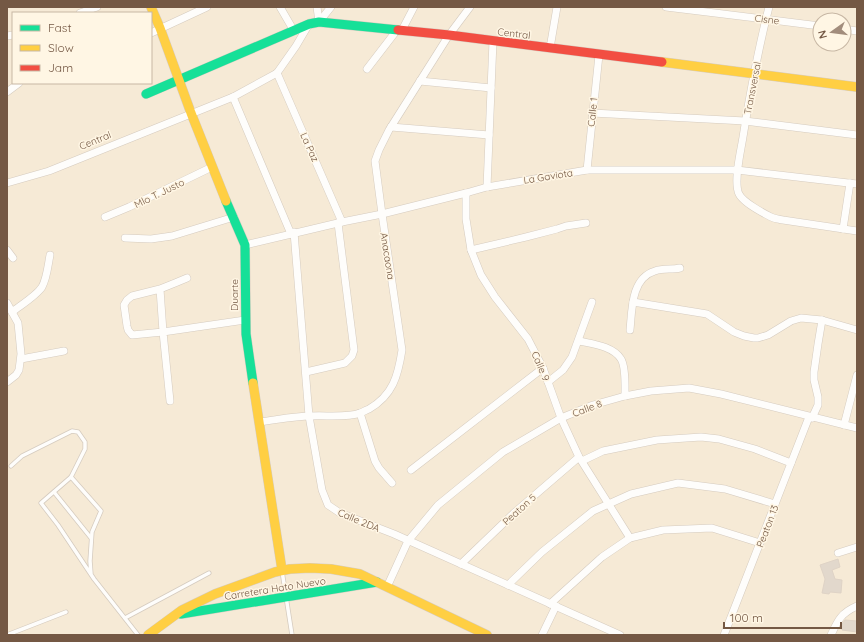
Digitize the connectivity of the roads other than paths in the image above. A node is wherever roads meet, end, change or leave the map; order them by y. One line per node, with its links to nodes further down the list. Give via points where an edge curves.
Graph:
1 (97, 7): 13 (street)
2 (151, 7): 18 (street, Duarte)
3 (207, 7): 18 (street)
4 (280, 7): 20 (street)
5 (317, 7): 15 (street)
6 (332, 7): 15 (street)
7 (414, 7): 19 (street)
8 (470, 7): 22 (street, Anacaona)
9 (556, 7): 24 (street)
10 (666, 7): 11 (street, Cisne)
11 (670, 7): 14 (street, Cisne)
12 (769, 7): 14 (street, Transversal)
13 (83, 12)
14 (766, 19): 17 (street, Cisne); 28 (street, Transversal)
15 (319, 22): 16 (street, Central); 19 (street, Central)
16 (309, 24): 20 (street, Central); 27 (street)
17 (812, 25)
18 (160, 28): 21 (street); 29 (street, Duarte)
19 (399, 30): 22 (street, Central); 26 (street)
20 (294, 31): 29 (street, Central)
21 (152, 32)
22 (450, 35): 23 (street, Central); 30 (street, Anacaona)
23 (493, 41): 24 (street, Central); 33 (street)
24 (550, 48): 25 (street, Central)
25 (599, 54): 28 (street, Central); 38 (street, Calle 1)
26 (367, 69)
27 (277, 73): 36 (street, Central); 53 (street, La Paz)
28 (754, 74): 32 (street, Central); 39 (street, Transversal)
29 (179, 80): 35 (street, Central); 37 (street, Duarte)
30 (420, 81): 33 (street); 40 (street, Anacaona)
31 (18, 84): 34 (street)
32 (857, 87)
33 (491, 88): 42 (street)
34 (7, 92)
35 (146, 94)
36 (232, 97): 37 (street, Central); 57 (street, Calle 2DA)
37 (190, 113): 43 (street, Duarte); 46 (street, Central, via 49,171)
38 (592, 113): 39 (street); 44 (street, Calle 1)
39 (745, 121): 41 (street); 45 (street, Transversal)
40 (391, 127): 42 (street); 50 (street, Anacaona, via 375,161)
41 (857, 135)
42 (489, 136): 48 (street)
43 (212, 167): 51 (street, Mlo T. Justo); 52 (street, Duarte)
44 (586, 170): 45 (street, La Gaviota); 48 (street, La Gaviota)
45 (737, 170): 47 (street, La Gaviota); 55 (street, Transversal, via 739,195 772,218)
46 (7, 183)
47 (854, 183): 55 (street)
48 (487, 187): 49 (street, La Gaviota)
49 (466, 193): 50 (street, La Gaviota); 61 (street, Calle 9, via 466,220)
50 (382, 214): 53 (street, La Gaviota); 86 (street, Anacaona, via 402,350 400,366 389,393 377,404)
51 (105, 217)
52 (234, 217): 58 (street, via 172,236 151,239); 59 (street, Duarte)
53 (340, 222): 57 (street, La Gaviota); 80 (street, La Paz, via 354,350 345,363)
54 (586, 223): 61 (street)
55 (843, 229): 56 (street)
56 (857, 231)
57 (293, 233): 59 (street, La Gaviota); 80 (street, Calle 2DA)
58 (125, 238)
59 (246, 245): 71 (street, Duarte)
60 (7, 250): 63 (street)
61 (471, 250): 79 (street, Calle 9, via 487,285 528,339)
62 (50, 255): 70 (street, via 44,281 37,293)
63 (13, 258)
64 (680, 268): 68 (street, via 656,270 645,277 637,287)
65 (187, 278): 66 (street)
66 (160, 289): 75 (street); 75 (street, via 129,298 124,305 130,334)
67 (592, 302): 76 (street)
68 (633, 302): 72 (street, via 707,314 734,332 754,338 768,335 801,318); 73 (street)
69 (7, 303): 70 (street)
70 (12, 312): 78 (street, via 18,323)
71 (245, 320): 75 (street); 90 (street, Duarte)
72 (822, 320): 74 (street); 88 (street, Peaton 13, via 814,372 818,406)
73 (630, 330)
74 (857, 330)
75 (163, 332): 85 (street)
76 (579, 341): 83 (street, via 570,361); 84 (street, via 607,348 621,359)
77 (64, 351): 78 (street)
78 (21, 359): 82 (street, via 16,375)
79 (543, 368): 83 (street, Calle 9); 96 (street)
80 (306, 372): 87 (street, Calle 2DA)
81 (857, 375): 91 (street)
82 (7, 382)
83 (548, 382): 89 (street, Calle 9)
84 (625, 396): 88 (street, Calle 8, via 689,388); 89 (street, Calle 8)
85 (170, 401)
86 (360, 413): 87 (street, Anacaona); 98 (street, via 375,461)
87 (309, 416): 90 (street, Anacaona); 104 (street, Calle 2DA, via 322,490 328,505 340,513)
88 (811, 417): 91 (street, Calle 8); 94 (street, Peaton 13)
89 (561, 418): 93 (street, Calle 9); 104 (street, Calle 8, via 502,452 484,466 438,505)
90 (259, 422): 109 (street, Duarte)
91 (844, 425): 92 (street, Calle 8)
92 (857, 428)
93 (581, 459): 94 (street, Peaton 5, via 603,451 657,440 701,437 755,449); 100 (street, Calle 9); 108 (street, Peaton 5, via 514,513)
94 (791, 463): 101 (street, Peaton 13)
95 (10, 466): 97 (lane, via 22,456 72,431 78,432 85,442 85,449)
96 (411, 470)
97 (71, 477): 99 (lane); 102 (lane, via 101,511)
98 (392, 483)
99 (54, 492): 102 (lane); 111 (lane, via 41,503)
100 (609, 504): 101 (street, via 631,494 678,483 725,488); 103 (street, Calle 9); 113 (street, via 592,511 542,552)
101 (775, 504): 105 (street, Peaton 13)
102 (91, 538): 111 (lane)
103 (630, 538): 105 (street, via 662,530 712,528); 116 (street, via 602,557)
104 (408, 541): 108 (street, Calle 2DA); 114 (street, Calle 8)
105 (760, 543): 128 (street, Peaton 13)
106 (857, 546): 107 (street)
107 (838, 553)
108 (462, 564): 113 (street, Calle 2DA)
109 (282, 570): 112 (street, Carretera Hato Nuevo, via 319,568 347,571); 115 (lane, Duarte); 119 (street, Carretera Hato Nuevo, via 219,592)
110 (209, 573): 120 (lane)
111 (91, 574): 120 (lane)
112 (377, 582): 114 (street, Carretera Hato Nuevo); 115 (street, Carretera Hato Nuevo)
113 (508, 585): 116 (street, Calle 2DA)
114 (387, 587): 125 (street, Carretera Hato Nuevo)
115 (287, 597): 119 (street, Carretera Hato Nuevo); 124 (lane, Duarte)
116 (553, 605): 126 (street); 127 (street, Calle 2DA)
117 (857, 606): 129 (street, via 844,613)
118 (66, 612): 121 (lane)
119 (175, 615): 123 (street, Carretera Hato Nuevo)
120 (125, 618): 122 (lane)
121 (7, 635)
122 (138, 635)
123 (148, 635)
124 (292, 635)
125 (487, 635)
126 (542, 635)
127 (620, 635)
128 (724, 635)
129 (831, 635)

